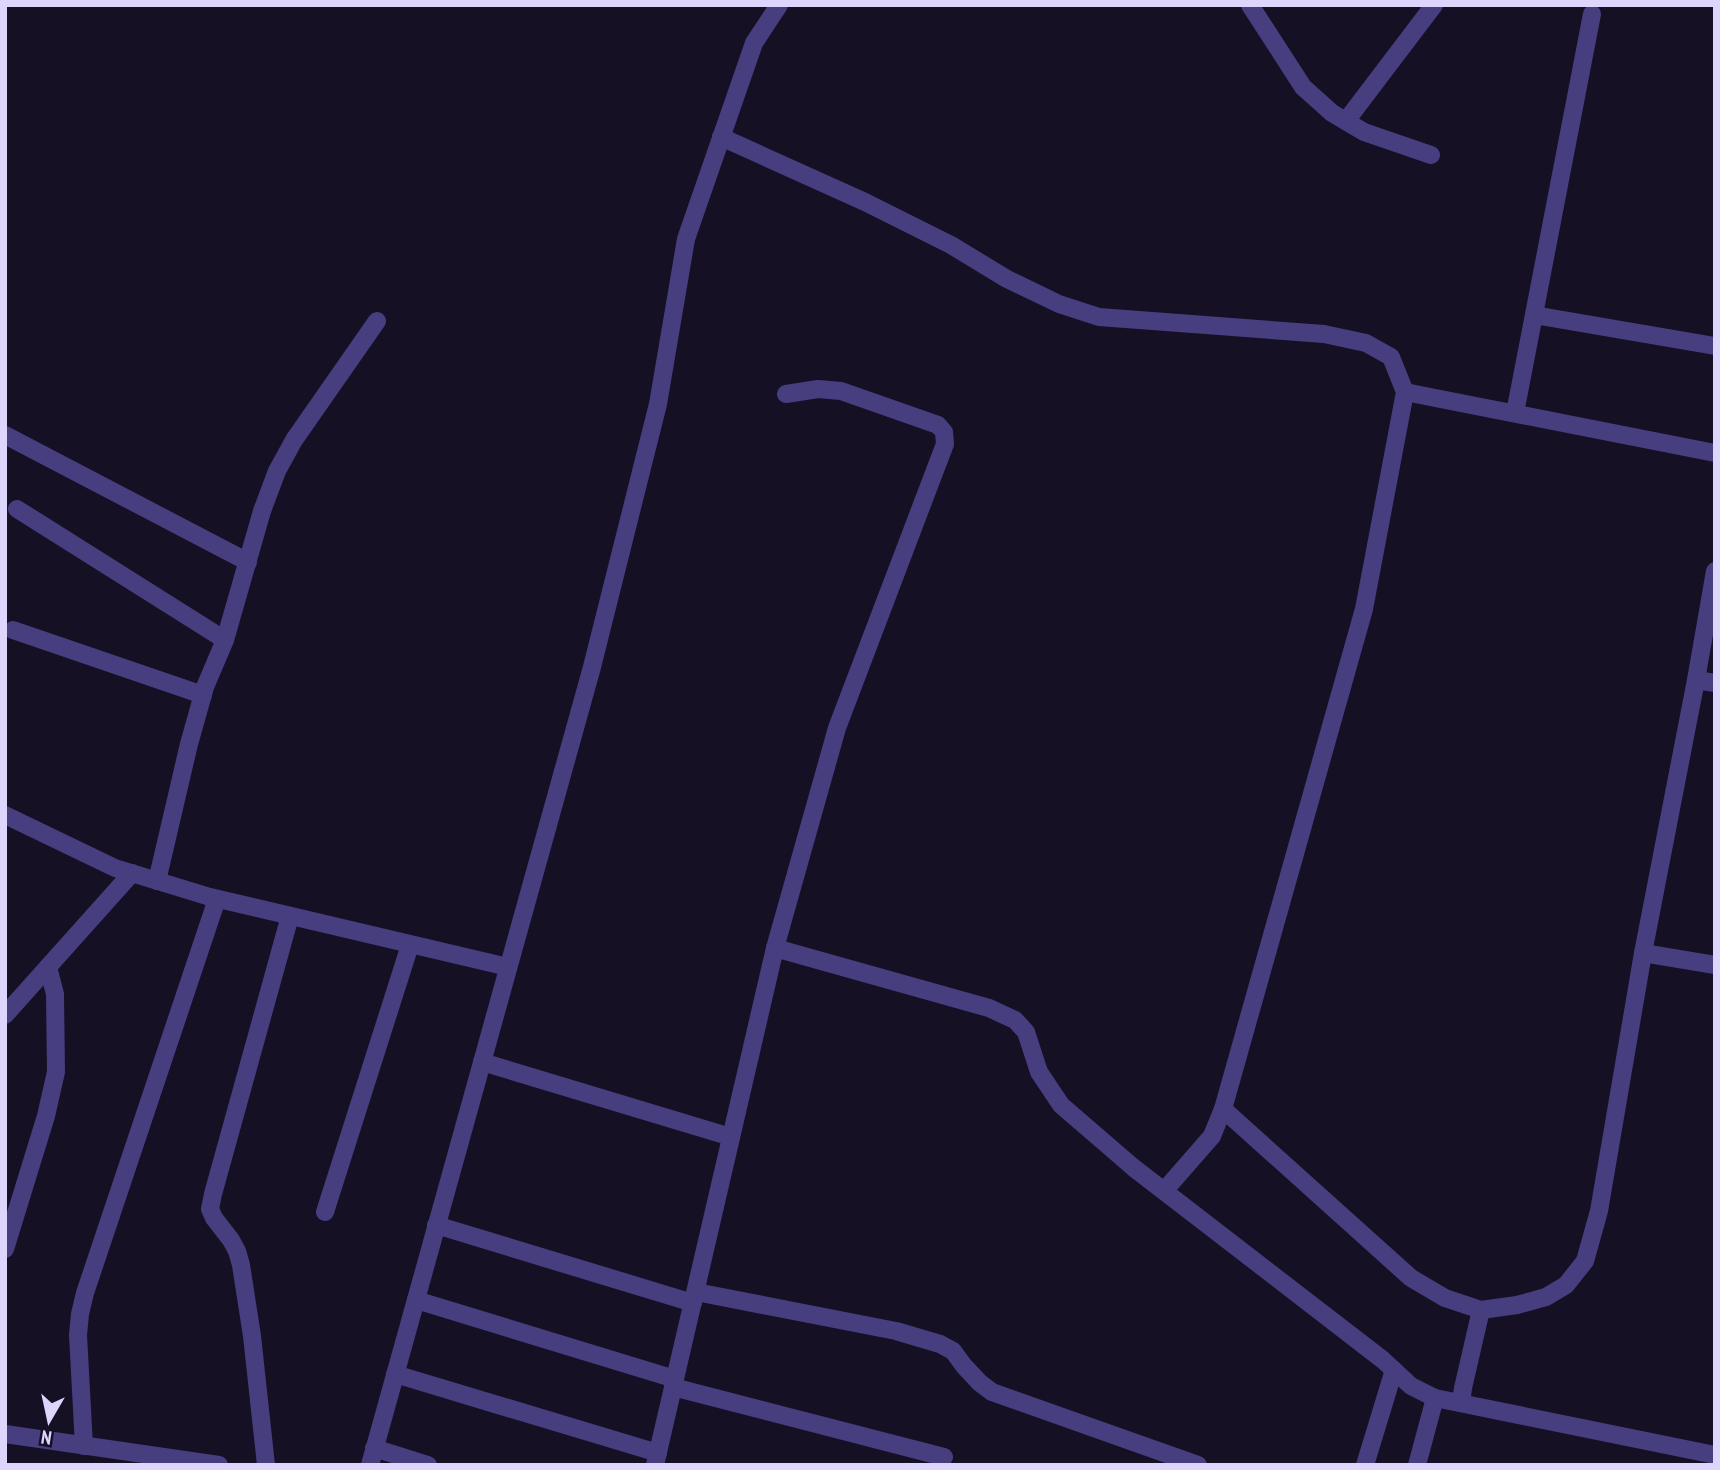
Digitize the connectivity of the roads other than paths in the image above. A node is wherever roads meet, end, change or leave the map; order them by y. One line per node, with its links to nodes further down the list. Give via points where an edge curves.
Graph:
1 (779, 5): 6 (street, via 754,43)
2 (1250, 5): 5 (street, via 1303,87)
3 (1434, 5): 5 (street)
4 (1592, 14): 8 (street)
5 (1346, 121): 7 (street, via 1364,132)
6 (721, 137): 11 (street, via 864,202 1059,304 1099,317 1324,334 1366,343 1391,357); 34 (street, via 686,239 658,404 592,667)
7 (1432, 155)
8 (1534, 315): 10 (street); 13 (street)
9 (377, 321): 17 (street, via 293,440 273,481)
10 (1715, 346)
11 (1405, 392): 13 (street); 37 (street, via 1364,609)
12 (786, 394): 30 (street, via 841,391 938,425 945,444 837,728)
13 (1515, 413): 15 (street)
14 (5, 435): 17 (street)
15 (1715, 453)
16 (17, 509): 20 (street)
17 (248, 562): 20 (street)
18 (1715, 571): 21 (street)
19 (13, 630): 23 (street)
20 (225, 640): 23 (street)
21 (1696, 680): 22 (street); 31 (street)
22 (1715, 683)
23 (203, 695): 26 (street)
24 (5, 815): 25 (street)
25 (132, 873): 26 (street); 33 (street)
26 (157, 881): 27 (street)
27 (217, 899): 28 (street); 52 (street, via 85,1293 78,1335)
28 (290, 916): 29 (street); 58 (street, via 211,1209 241,1265)
29 (410, 945): 34 (street); 40 (street)
30 (775, 948): 38 (street); 39 (street, via 989,1008 1015,1020 1026,1032 1040,1072 1061,1105)
31 (1643, 953): 32 (street); 45 (street, via 1599,1211 1585,1261 1566,1285 1546,1297)
32 (1715, 965)
33 (48, 967): 35 (street); 42 (street, via 55,994 56,1072)
34 (508, 967): 36 (street)
35 (5, 1015)
36 (482, 1062): 38 (street); 41 (street)
37 (1223, 1109): 39 (street, via 1212,1136); 45 (street, via 1411,1278 1445,1298)
38 (731, 1138): 43 (street)
39 (1169, 1185): 46 (street)
40 (325, 1212)
41 (436, 1225): 43 (street); 44 (street)
42 (5, 1249)
43 (694, 1298): 48 (street); 60 (street, via 896,1331 940,1344 953,1351 992,1392)
44 (416, 1300): 47 (street); 48 (street)
45 (1481, 1310): 49 (street)
46 (1394, 1370): 50 (street, via 1411,1386); 61 (street)
47 (395, 1374): 54 (street); 56 (street)
48 (674, 1383): 55 (street); 56 (street)
49 (1462, 1396): 50 (street); 53 (street)
50 (1436, 1398): 62 (street)
51 (5, 1434): 52 (street)
52 (84, 1446): 57 (street)
53 (1715, 1455)
54 (372, 1457): 59 (street)
55 (944, 1457)
56 (656, 1459)
57 (219, 1465)
58 (266, 1465)
59 (428, 1465)
60 (1198, 1465)
61 (1365, 1465)
62 (1417, 1465)

